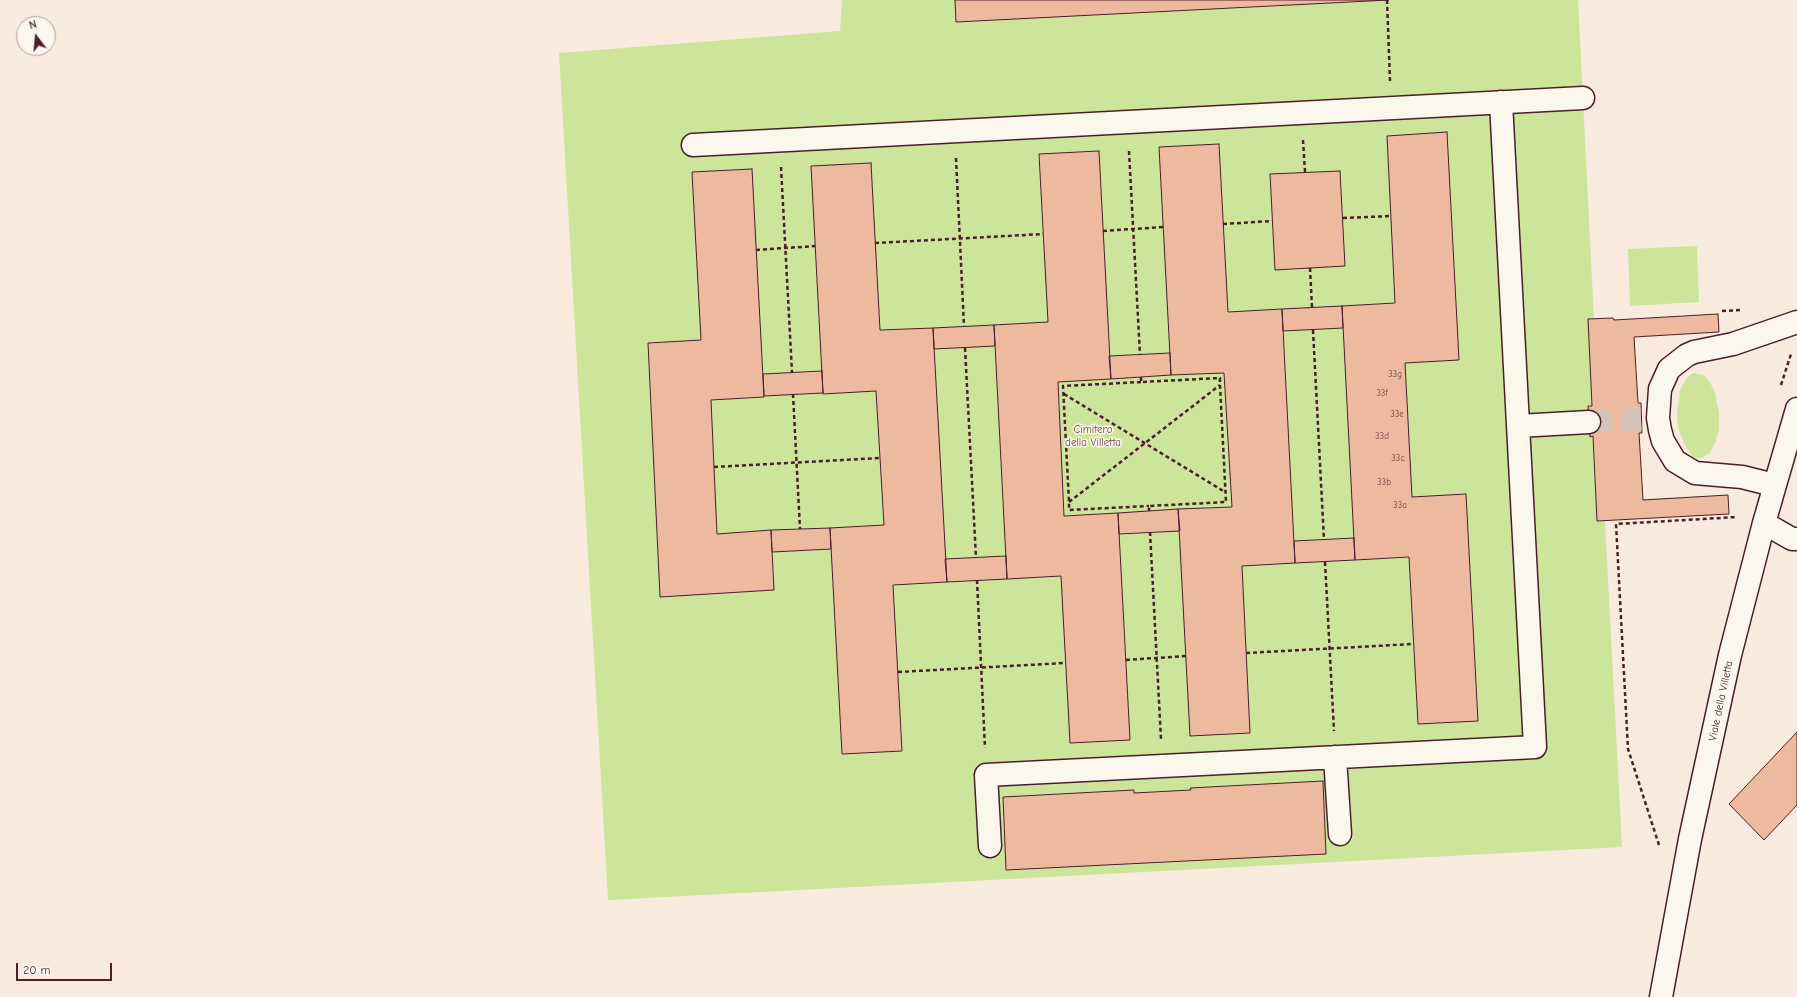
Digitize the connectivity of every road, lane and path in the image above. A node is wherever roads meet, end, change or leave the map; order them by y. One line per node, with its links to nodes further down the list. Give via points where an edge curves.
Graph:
1 (1387, 0): 4 (path)
2 (1583, 98): 3 (street)
3 (1501, 102): 4 (street); 37 (street)
4 (1391, 108): 5 (street)
5 (1127, 122): 6 (street); 14 (path)
6 (954, 131): 7 (street); 17 (path)
7 (780, 140): 8 (street); 20 (path)
8 (693, 145)
9 (1391, 216): 10 (path)
10 (1343, 218)
11 (1272, 222): 12 (path)
12 (1224, 224)
13 (1163, 227): 14 (path)
14 (1133, 229): 15 (path); 28 (path)
15 (1103, 231)
16 (1043, 234): 17 (path)
17 (960, 239): 18 (path); 25 (path)
18 (875, 243)
19 (815, 246): 20 (path)
20 (786, 248): 21 (path); 29 (path)
21 (756, 250)
22 (1310, 268): 23 (path)
23 (1312, 307)
24 (1797, 322): 42 (street, via 1733,344 1694,352 1679,360 1669,369 1650,418 1675,461 1686,468 1702,474 1742,477)
25 (964, 326)
26 (1313, 330): 52 (path)
27 (965, 348): 53 (path)
28 (1140, 354)
29 (792, 372)
30 (1141, 377): 31 (path)
31 (1141, 382): 32 (path, via 1220,378); 34 (path, via 1063,386)
32 (1220, 385): 38 (path); 43 (path)
33 (793, 394): 40 (path)
34 (1063, 394): 38 (path); 44 (path)
35 (1797, 409): 42 (street, Viale della Villetta)
36 (1589, 422): 37 (street)
37 (1518, 426): 65 (street, via 1535,747)
38 (1145, 444): 43 (path); 44 (path)
39 (880, 458): 40 (path)
40 (796, 463): 41 (path); 49 (path)
41 (714, 467)
42 (1774, 485): 48 (street, Viale della Villetta)
43 (1226, 492): 45 (path, via 1226,502)
44 (1069, 502): 45 (path, via 1069,510)
45 (1149, 506): 46 (path)
46 (1149, 511)
47 (1740, 517): 70 (path, via 1616,524 1628,749)
48 (1764, 522): 51 (street, via 1792,539); 71 (street, Viale della Villetta, via 1721,696 1690,839)
49 (800, 529)
50 (1150, 532): 60 (path)
51 (1797, 539)
52 (1324, 540)
53 (976, 558)
54 (1325, 562): 57 (path)
55 (977, 580): 63 (path)
56 (1413, 644): 57 (path)
57 (1330, 649): 58 (path); 65 (path)
58 (1246, 653)
59 (1186, 656): 60 (path)
60 (1157, 658): 61 (path); 66 (path)
61 (1126, 660)
62 (1065, 663): 63 (path)
63 (981, 667): 64 (path); 67 (path)
64 (898, 672)
65 (1335, 757): 66 (street); 68 (street)
66 (1162, 766): 67 (street)
67 (986, 775): 69 (street)
68 (1340, 834)
69 (990, 846)
70 (1660, 847)
71 (1661, 997)

